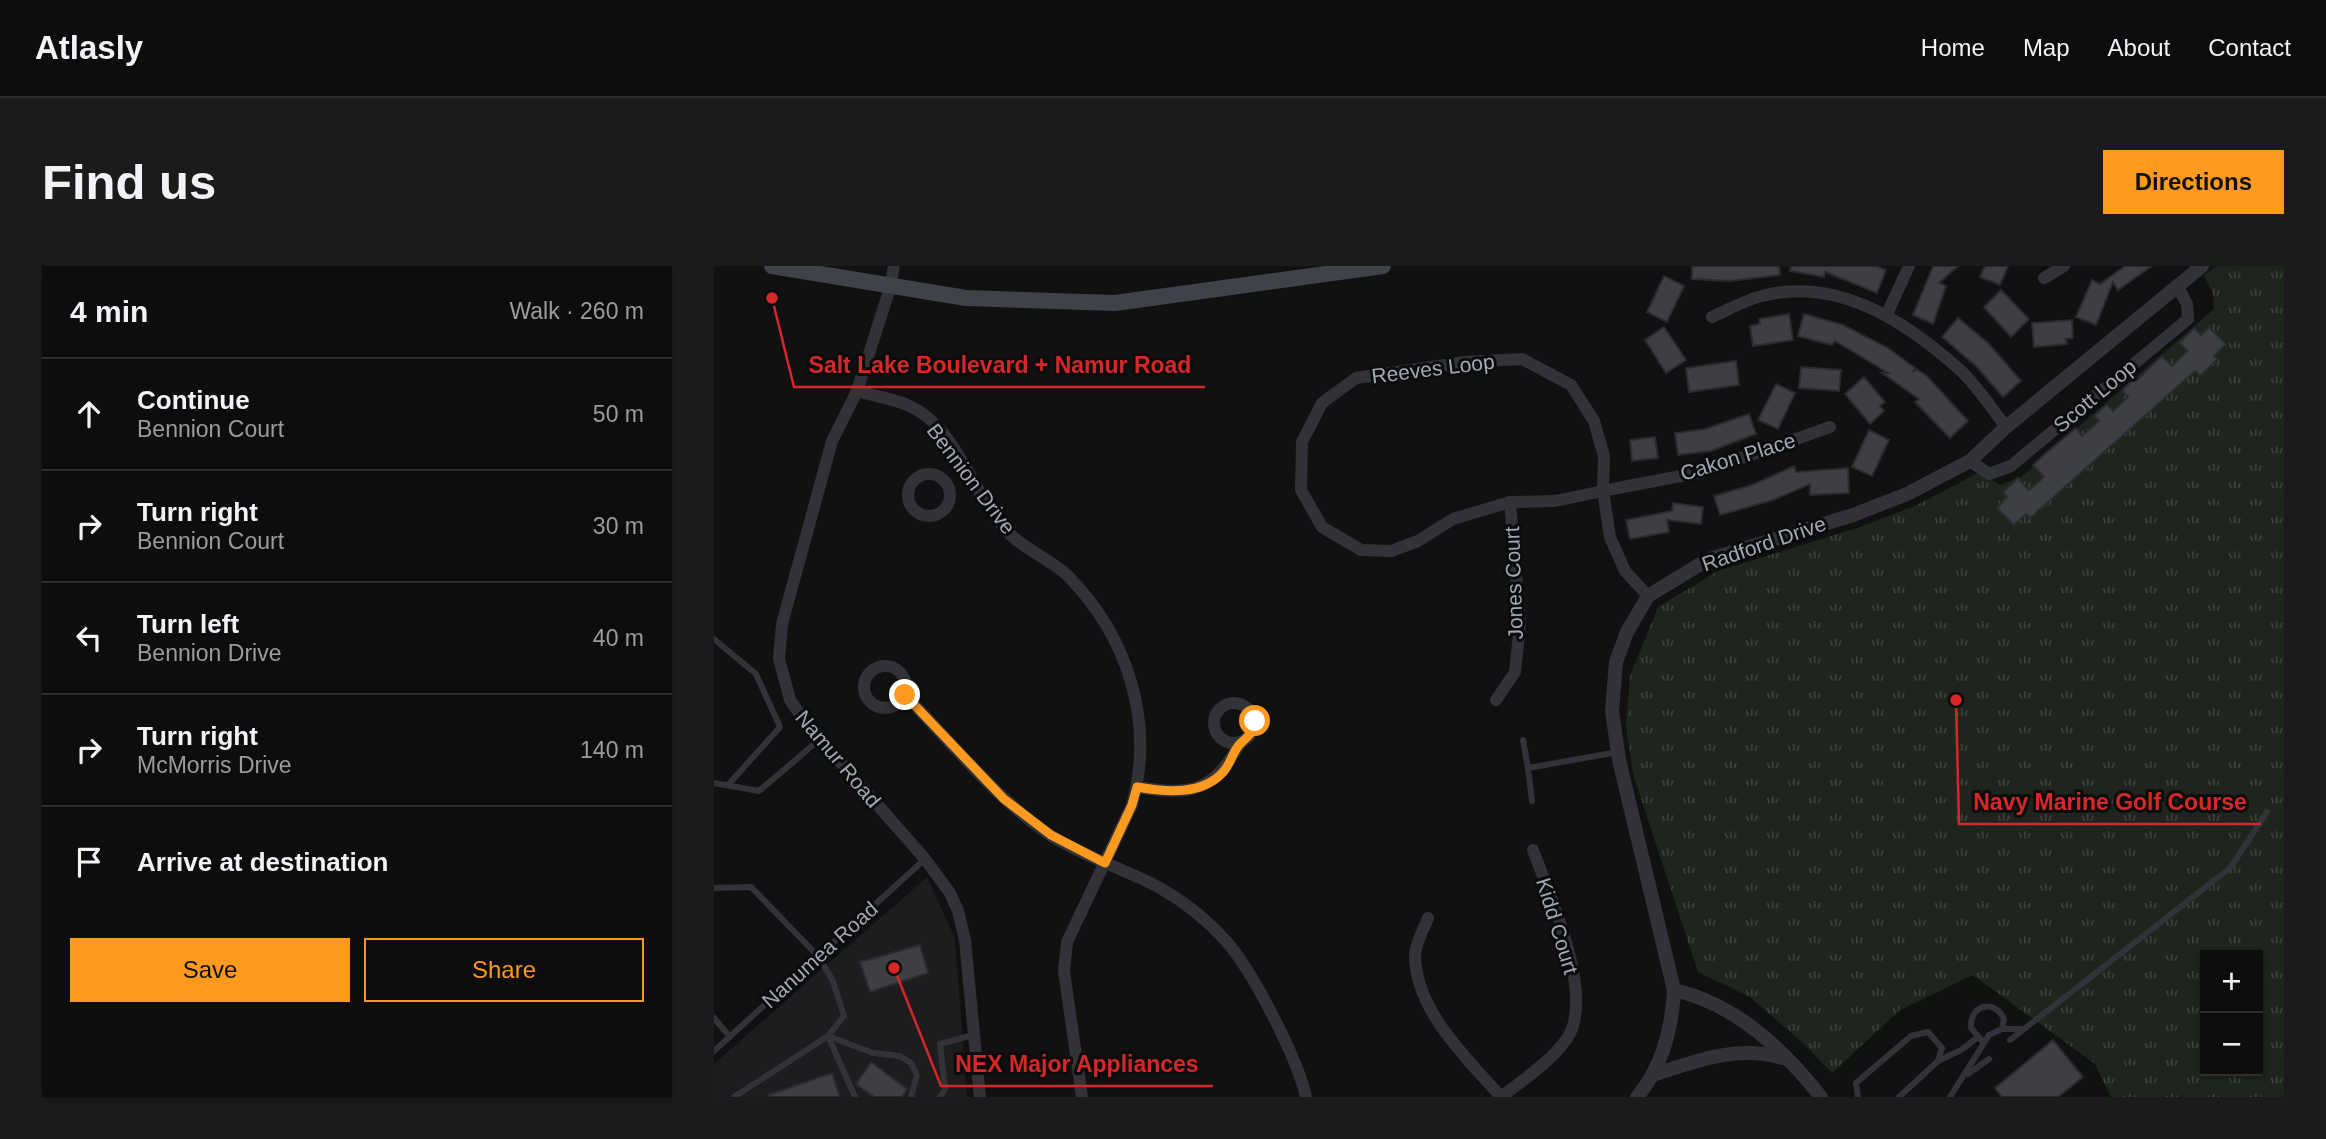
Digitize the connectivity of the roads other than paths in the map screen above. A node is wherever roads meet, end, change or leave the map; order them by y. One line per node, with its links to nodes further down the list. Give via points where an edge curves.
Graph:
1 (772, 266): 9 (main road)
2 (894, 266): 9 (street, Namur Road)
3 (1383, 266): 9 (main road, via 1115,303 966,298)
4 (1909, 266): 10 (street)
5 (2064, 266): 7 (street)
6 (2202, 266): 8 (street, Radford Drive)
7 (2044, 278)
8 (2177, 285): 13 (street, Radford Drive); 15 (street, Scott Loop, via 2187,304 2188,319 2011,466 1989,474)
9 (890, 288): 12 (street, Namur Road)
10 (1887, 314): 11 (street, via 1845,296 1797,291 1761,296); 13 (street, via 1960,370)
11 (1712, 317)
12 (856, 391): 16 (street, Bennion Drive, via 914,408 942,432); 24 (street, Namur Road, via 832,441 782,624 779,659 790,700)
13 (2006, 427): 15 (street, Radford Drive)
14 (1830, 428): 18 (street, Cakon Place, via 1702,472)
15 (1969, 461): 20 (street, Radford Drive, via 1907,494 1853,515 1707,560)
16 (966, 470): 17 (street); 31 (street, Bennion Drive, via 1012,536 1066,574 1095,606 1119,644 1140,711)
17 (947, 482)
18 (1603, 491): 19 (street, Reeves Loop, via 1555,501); 19 (street, Reeves Loop, via 1604,456 1594,421 1570,385 1522,359 1356,378 1322,403 1302,442 1300,491 1322,527 1361,551 1391,551 1418,541 1452,519); 20 (street, Reeves Loop, via 1610,537 1625,571)
19 (1510, 502): 23 (street, Jones Court, via 1520,624 1515,672)
20 (1648, 596): 27 (street, Radford Drive, via 1616,662 1612,711)
21 (714, 639): 30 (lane, via 756,674 780,727)
22 (905, 695): 36 (street, via 1004,799 1051,835)
23 (1496, 700)
24 (819, 740): 30 (lane, via 760,790); 35 (street, Namur Road)
25 (1523, 740): 28 (lane)
26 (1241, 742): 31 (street, via 1223,772 1202,786 1170,792)
27 (1618, 752): 28 (lane); 40 (street, Radford Drive)
28 (1528, 768): 32 (lane)
29 (714, 783): 30 (lane)
30 (728, 785)
31 (1137, 787): 36 (street, Bennion Drive)
32 (1532, 801)
33 (2267, 812): 42 (lane, via 2230,868)
34 (1533, 850): 63 (street, Kidd Court, via 1575,980 1576,1011 1567,1039)
35 (925, 859): 39 (lane, Nanumea Road); 44 (street, Namur Road, via 958,912)
36 (1105, 863): 61 (street, Bennion Drive, via 1067,942 1064,971); 62 (street, via 1193,909 1228,943 1269,1010)
37 (714, 888): 39 (lane, via 751,887)
38 (1428, 918): 63 (street, via 1415,953 1422,991 1453,1044)
39 (818, 956): 45 (lane, Nanumea Road); 46 (lane, via 833,981 844,1016)
40 (1674, 990): 50 (street, via 1697,995 1734,1013); 53 (street, Radford Drive, via 1672,1022)
41 (714, 1018): 45 (lane)
42 (2024, 1028): 43 (lane); 48 (lane)
43 (2002, 1029): 47 (lane); 47 (lane, via 2002,1014 1994,1006 1983,1006 1974,1012 1970,1023)
44 (975, 1034): 59 (lane, via 940,1044 945,1089); 60 (street, Namur Road)
45 (730, 1037): 49 (lane, Nanumea Road)
46 (828, 1037): 56 (lane); 57 (lane); 58 (lane, via 911,1063 917,1075)
47 (1980, 1039): 52 (lane); 54 (lane)
48 (2010, 1040)
49 (714, 1051)
50 (1788, 1059): 53 (street, via 1757,1051 1726,1054); 65 (street)
51 (1989, 1059): 54 (lane)
52 (1938, 1062): 55 (lane); 66 (lane, via 1942,1048 1928,1032 1911,1036 1856,1083)
53 (1653, 1075): 64 (street, Radford Drive)
54 (1967, 1075): 67 (lane)
55 (1903, 1096)
56 (734, 1097)
57 (855, 1097)
58 (911, 1097)
59 (940, 1097)
60 (980, 1097)
61 (1082, 1097)
62 (1306, 1097)
63 (1501, 1097)
64 (1637, 1097)
65 (1821, 1097)
66 (1858, 1097)
67 (1950, 1097)

